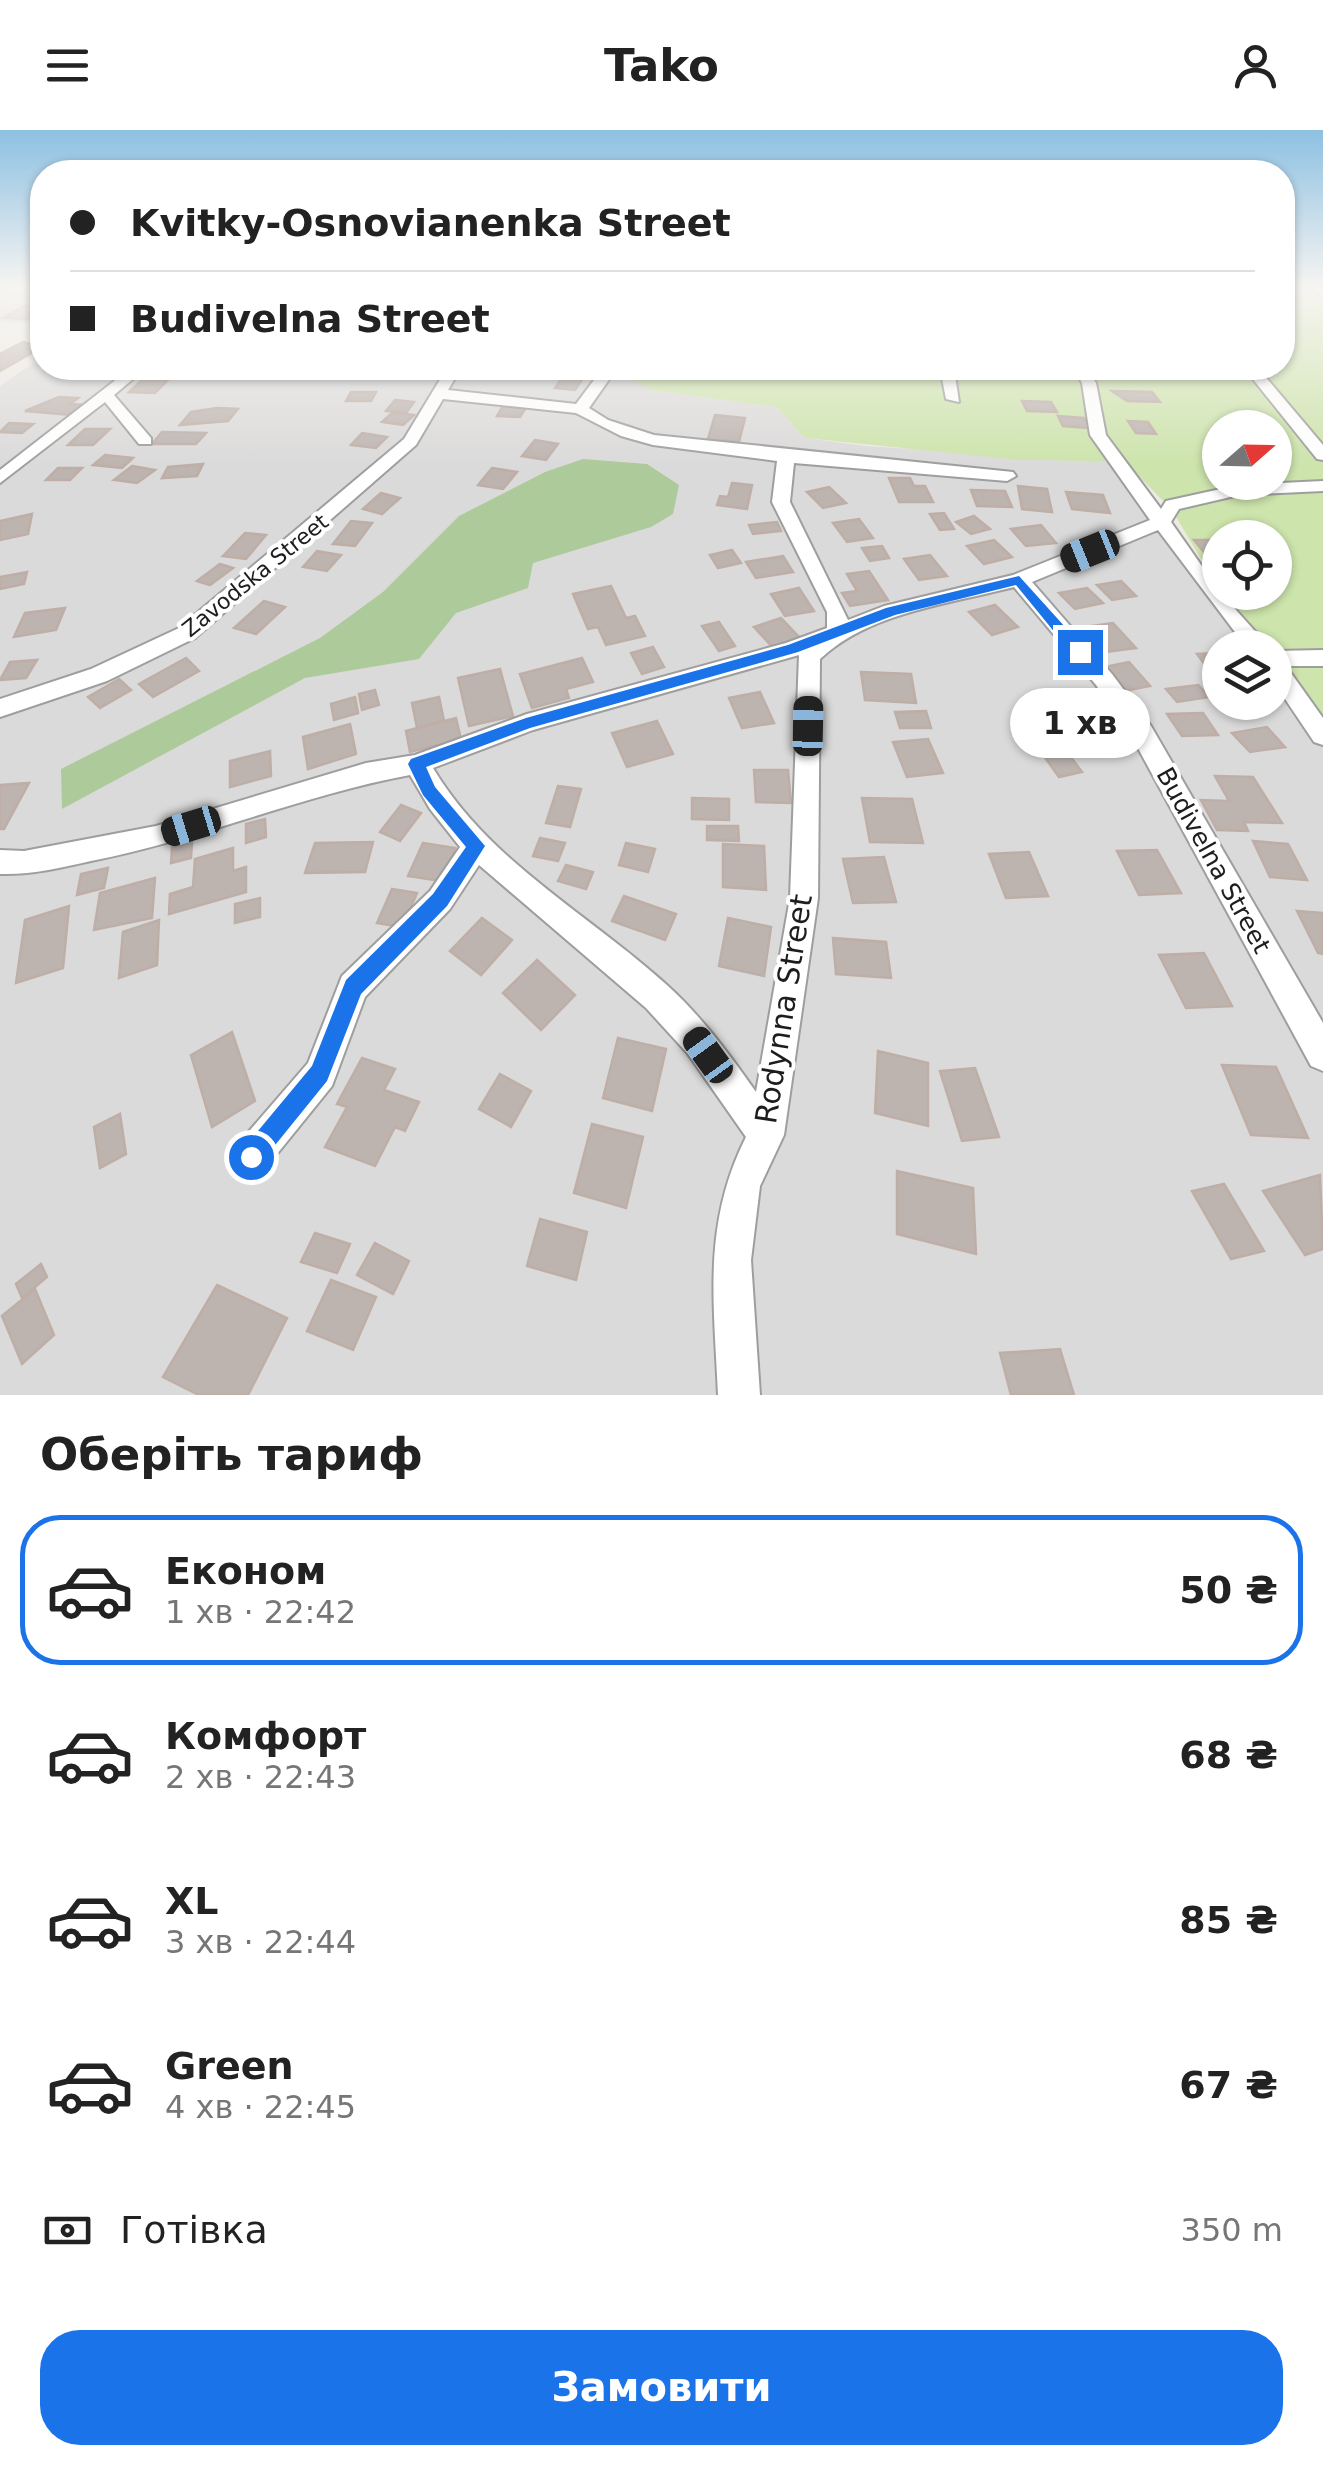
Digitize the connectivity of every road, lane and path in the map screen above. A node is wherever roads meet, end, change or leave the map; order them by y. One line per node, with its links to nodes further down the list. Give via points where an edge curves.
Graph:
1 (124, 380): 7 (street)
2 (448, 380): 8 (street, Zavodska Street)
3 (601, 380): 10 (street)
4 (950, 380): 9 (street)
5 (1087, 380): 17 (street, via 1098,435)
6 (1261, 380): 12 (street)
7 (106, 394): 11 (street); 15 (street)
8 (440, 394): 10 (street); 24 (street, Zavodska Street, via 410,442 188,633 100,674)
9 (954, 399)
10 (580, 409): 13 (street, via 598,422 682,446)
11 (145, 441)
12 (1323, 455)
13 (786, 457): 14 (street); 19 (street, via 781,502 836,612)
14 (1007, 476)
15 (0, 478)
16 (1323, 486): 17 (street, via 1239,490 1172,504)
17 (1162, 522): 18 (street); 20 (street)
18 (1019, 580): 19 (street); 29 (street, Budivelna Street, via 1100,674 1160,759 1171,790)
19 (838, 630): 26 (street); 30 (street, Rodynna Street, via 809,657 804,898)
20 (1246, 630)
21 (1323, 658): 22 (street)
22 (1292, 659)
23 (1292, 691): 25 (street)
24 (0, 708)
25 (1323, 736)
26 (416, 764): 27 (street, via 429,791); 28 (street, via 156,836)
27 (476, 846): 30 (street, via 688,1029); 31 (street, via 440,900 353,987 320,1074)
28 (0, 862)
29 (1323, 1054)
30 (766, 1135): 32 (street, Rodynna Street, via 742,1184 732,1260)
31 (251, 1157)
32 (739, 1395)

